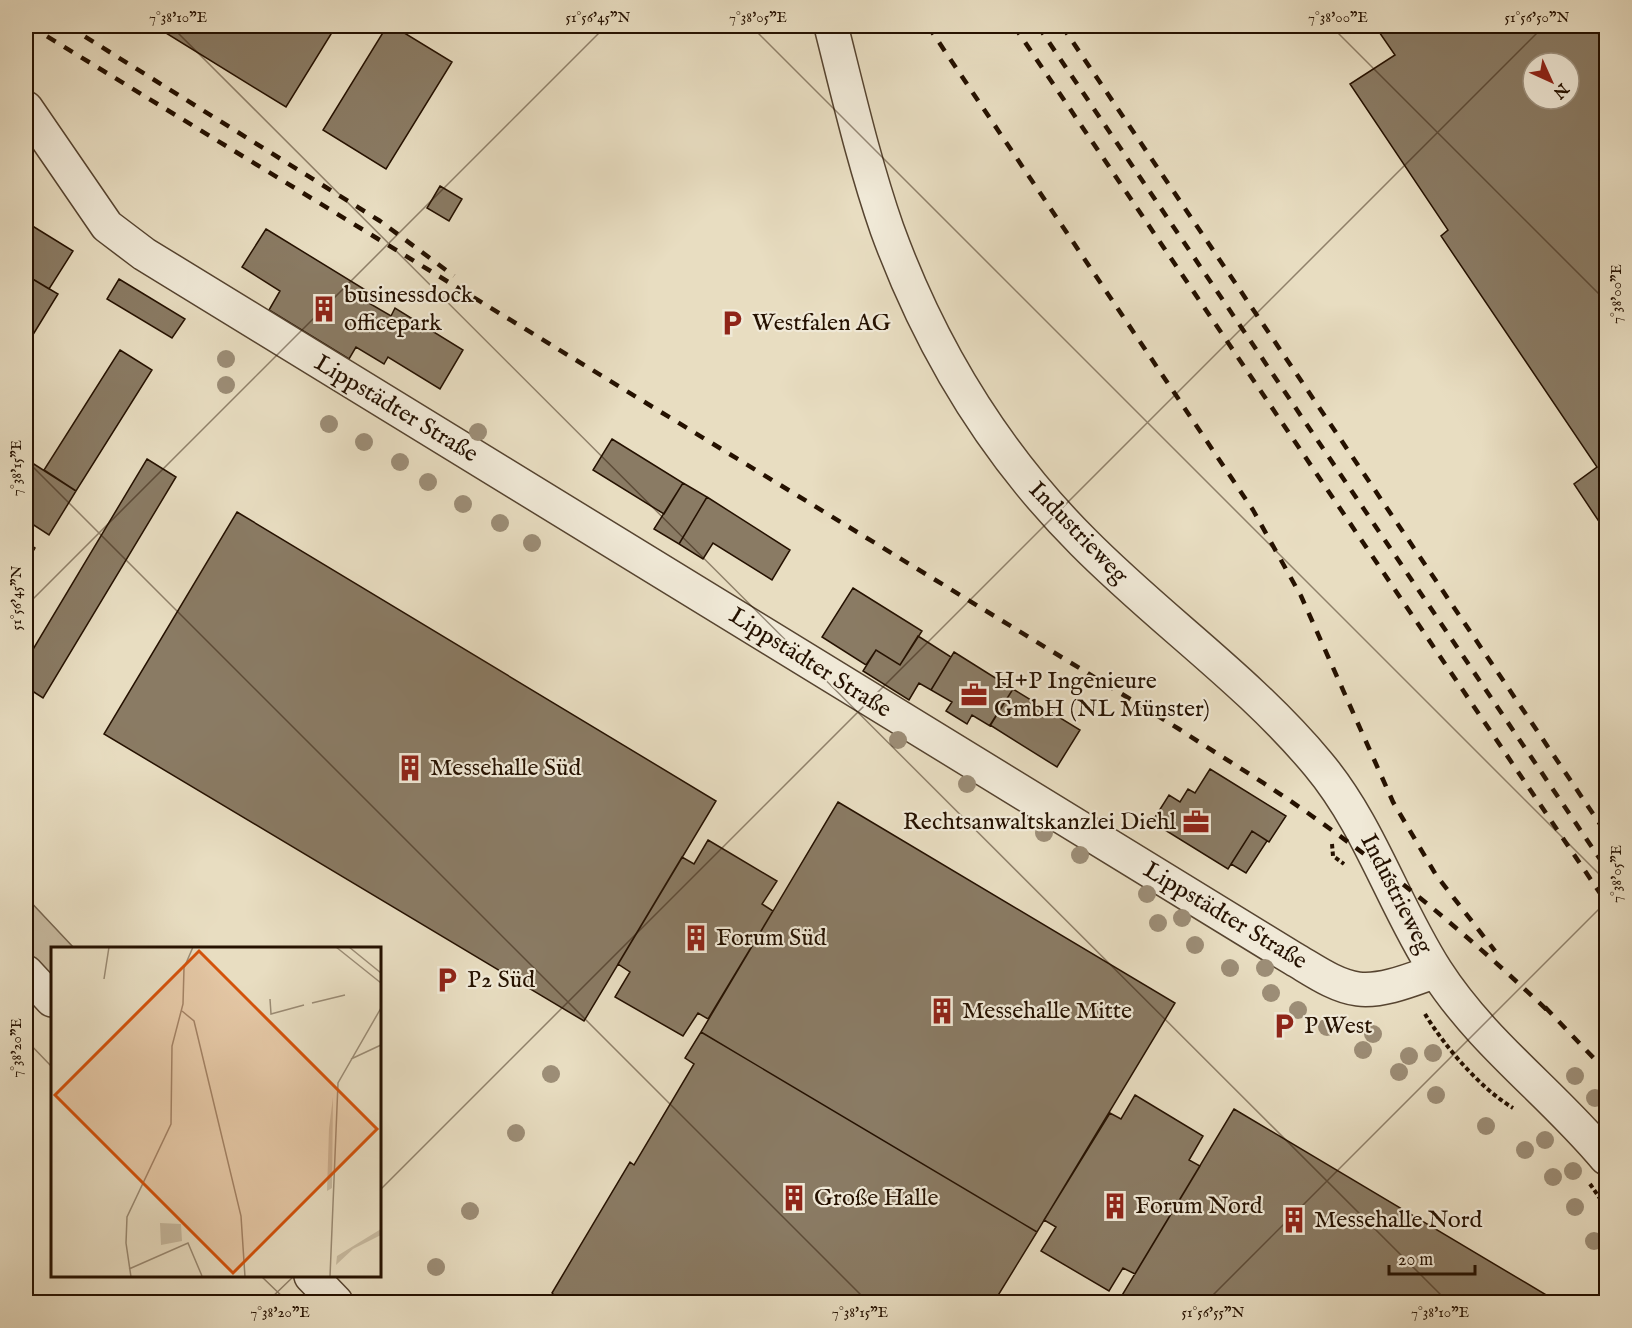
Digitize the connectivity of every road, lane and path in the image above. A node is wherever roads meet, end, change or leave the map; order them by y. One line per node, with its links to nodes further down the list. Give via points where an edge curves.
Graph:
1 (831, 26): 3 (street, Industrieweg, via 886,226 915,297 968,398 1017,468 1083,542 1257,700 1320,766 1364,833)
2 (26, 108): 3 (street, Lippstädter Straße, via 107,226 144,254 1294,959 1334,982 1359,989 1395,984)
3 (1436, 971): 6 (street, via 1485,1036)
4 (26, 972): 5 (street)
5 (51, 999)
6 (1606, 1158)
7 (313, 1277): 8 (street)
8 (336, 1302)

